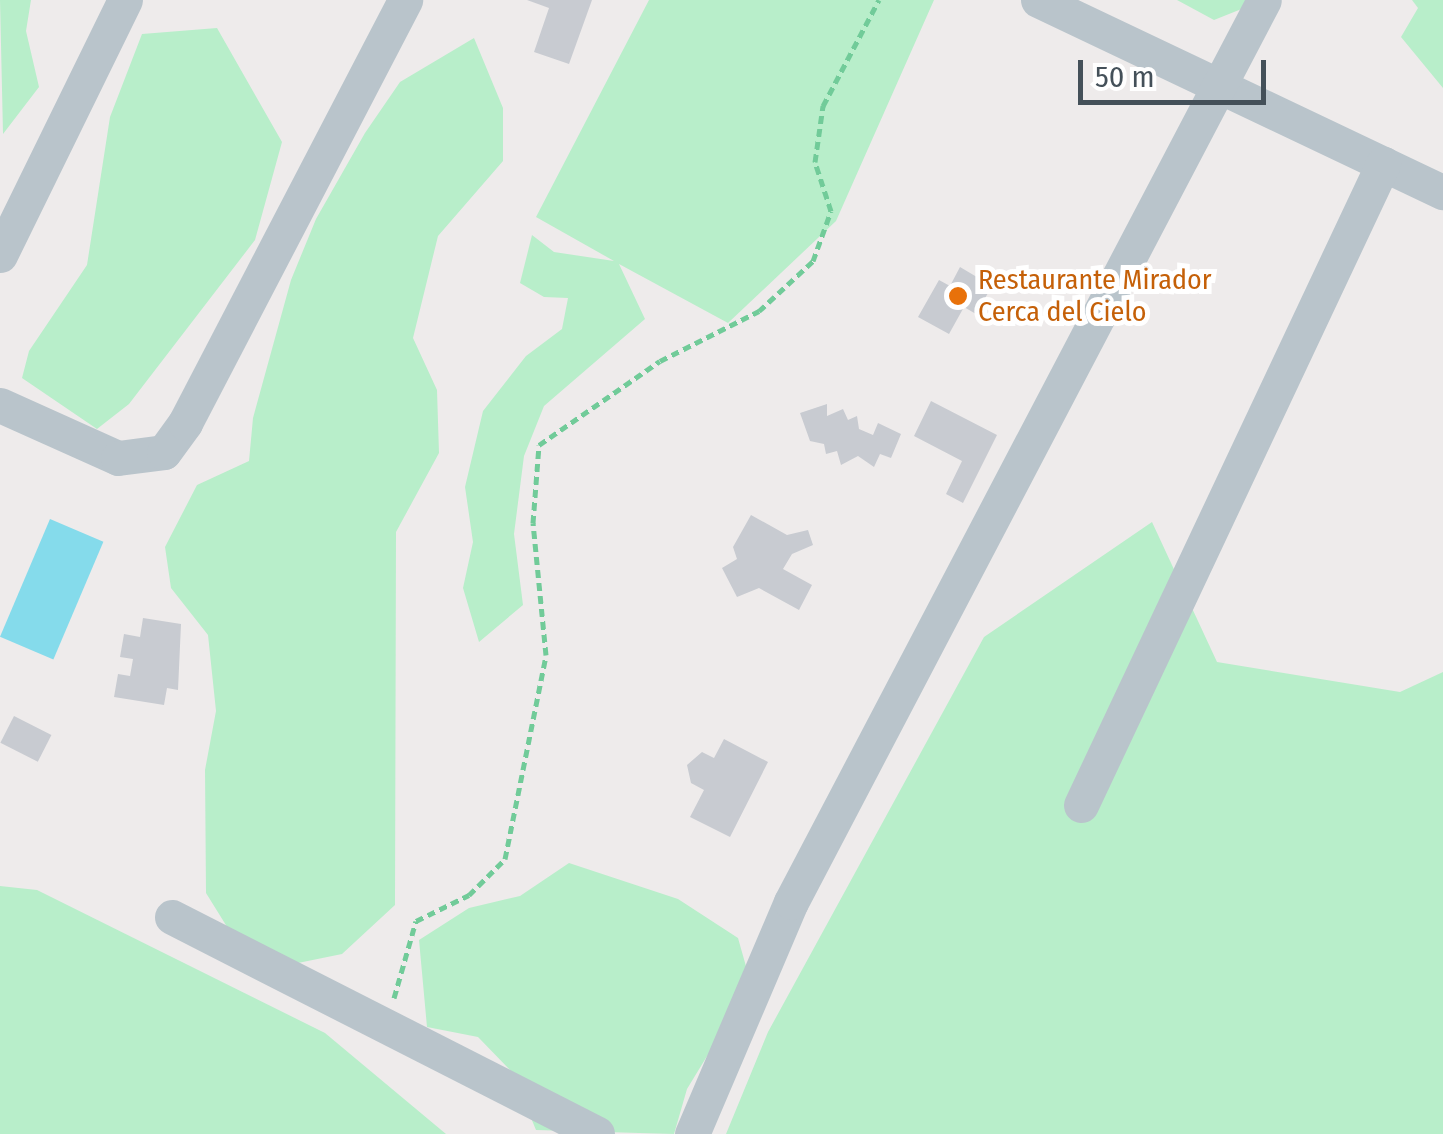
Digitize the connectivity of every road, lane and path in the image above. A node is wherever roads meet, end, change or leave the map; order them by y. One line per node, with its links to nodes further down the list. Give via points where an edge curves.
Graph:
1 (125, 0): 9 (street)
2 (405, 0): 10 (street, via 164,452 118,458)
3 (879, 0): 13 (path, via 823,106 815,162 831,211 812,261 759,311 660,361 539,445 533,523 546,655 504,859 469,895 416,922)
4 (1038, 0): 6 (street)
5 (1264, 0): 6 (street)
6 (1216, 88): 7 (street); 15 (street, via 800,885)
7 (1383, 164): 8 (street); 11 (street)
8 (1443, 192)
9 (0, 255)
10 (0, 404)
11 (1081, 805)
12 (172, 916): 13 (street)
13 (386, 1026): 14 (street)
14 (597, 1134)
15 (692, 1134)

